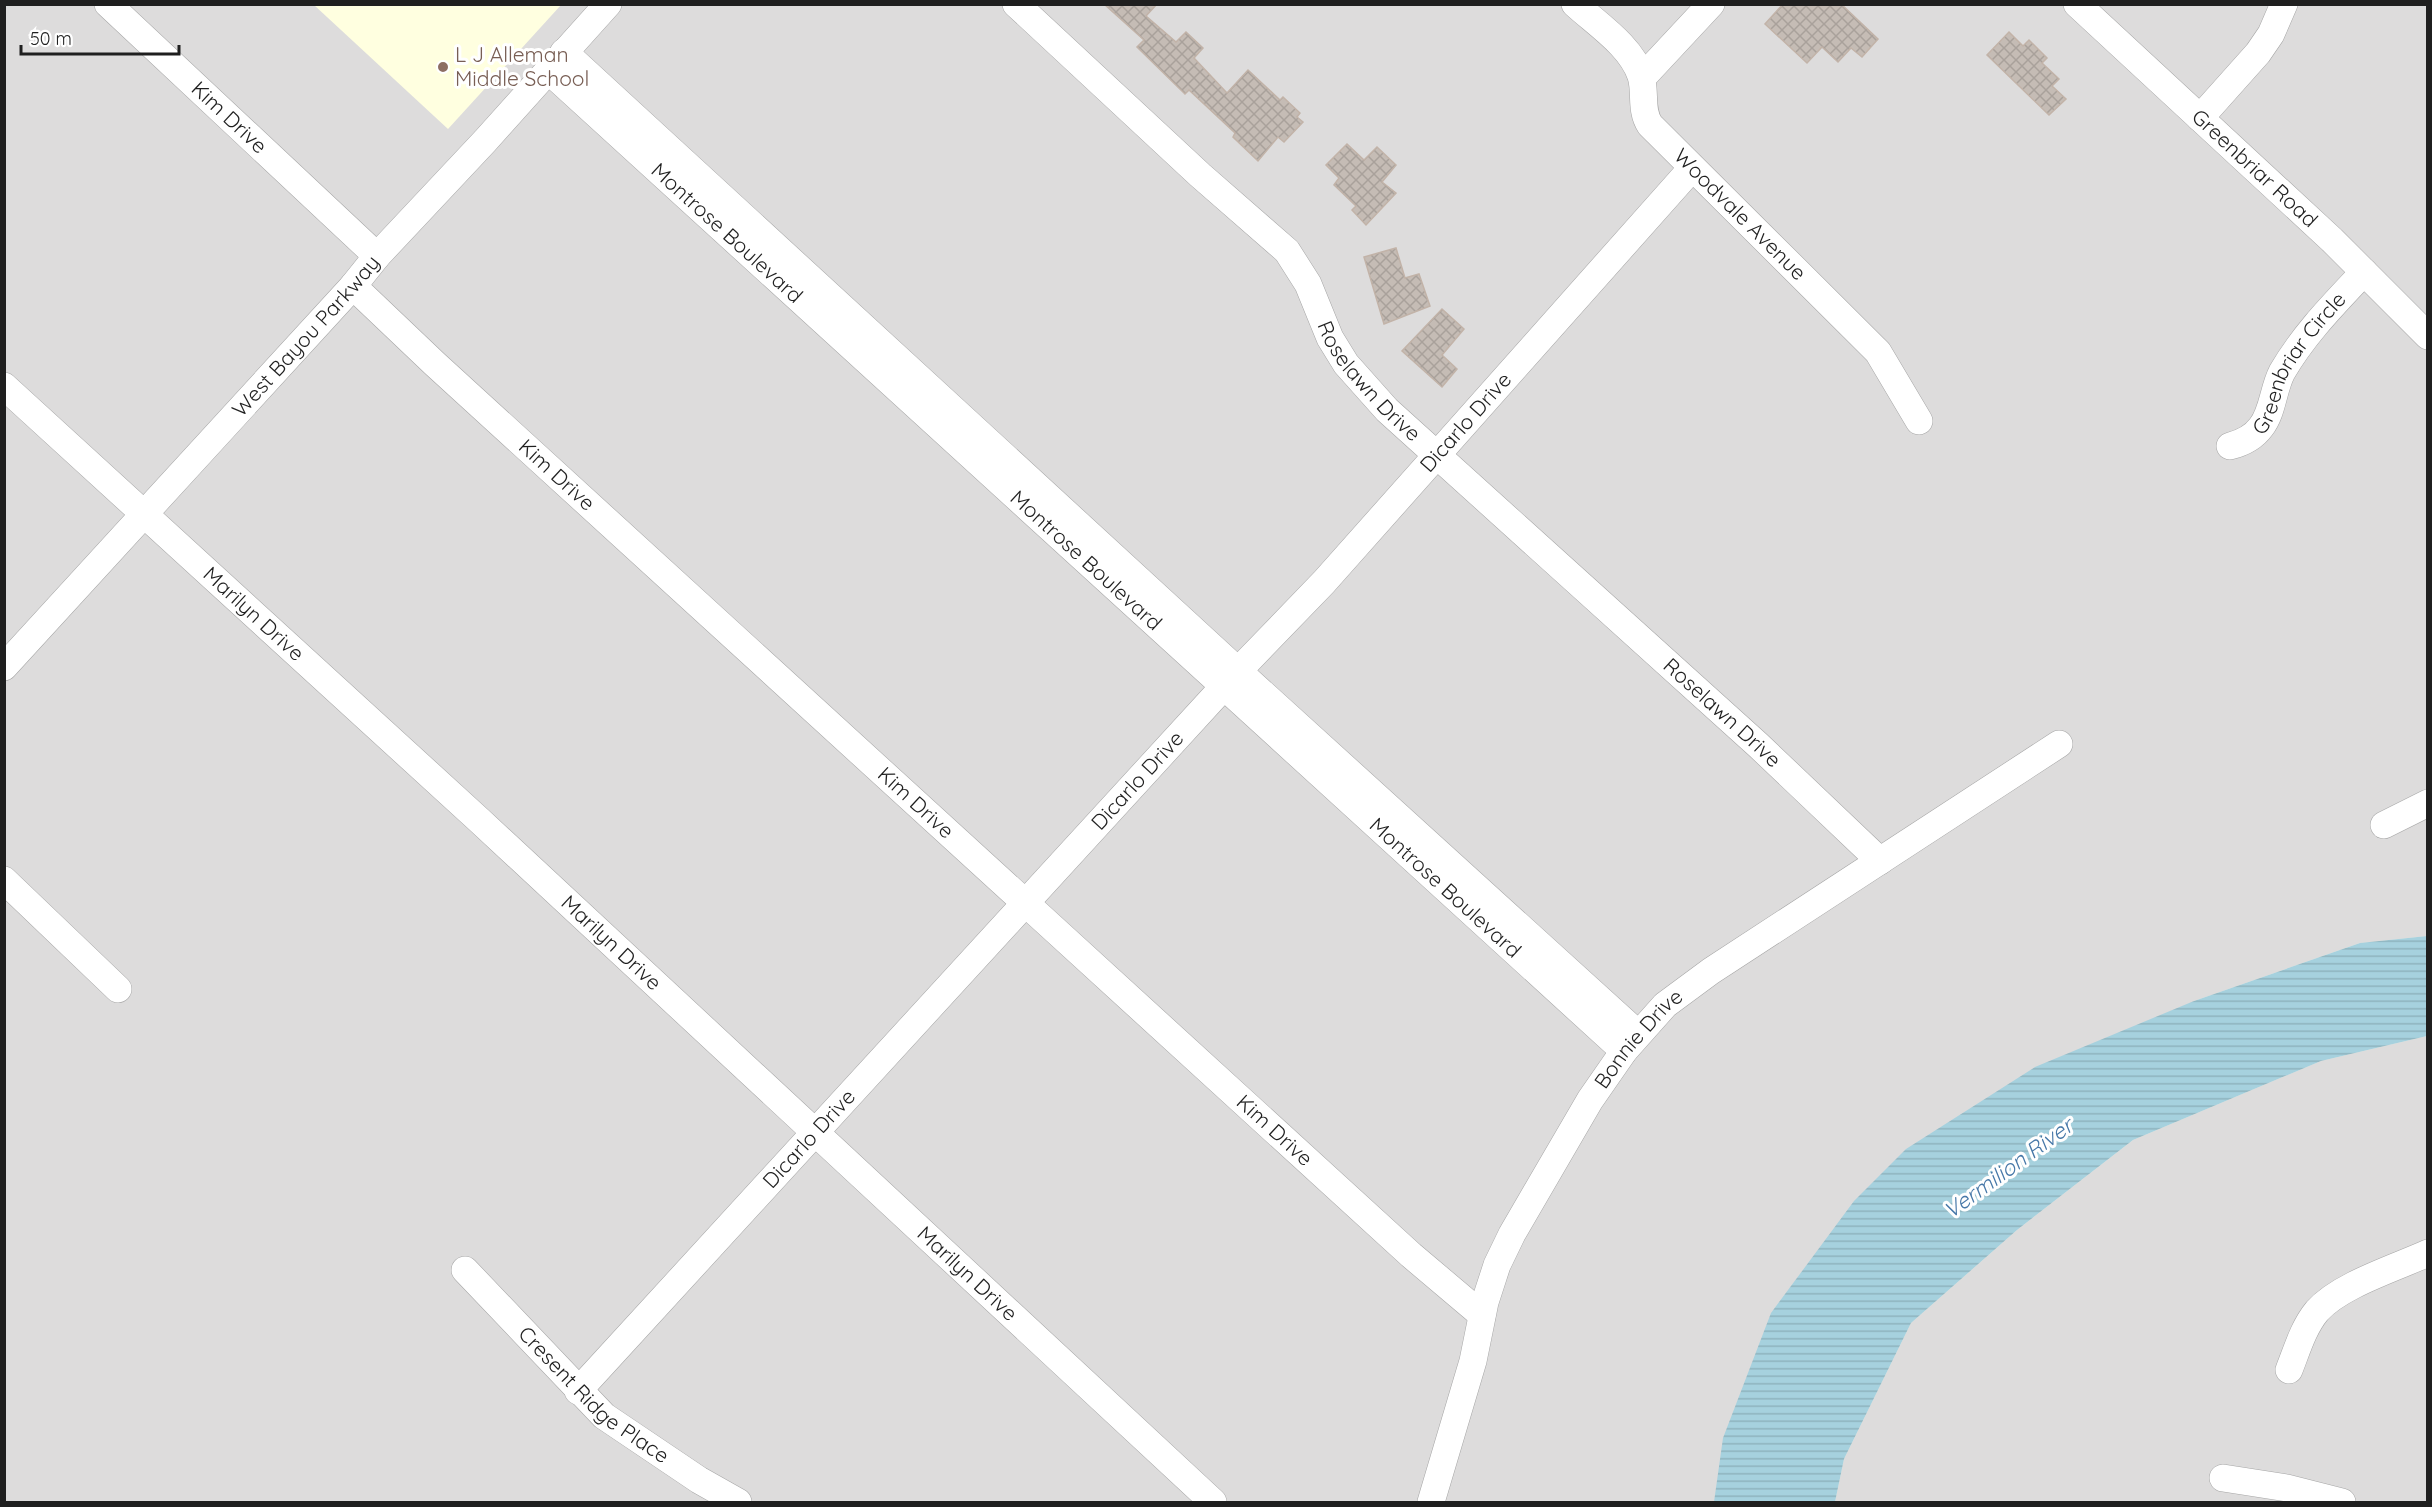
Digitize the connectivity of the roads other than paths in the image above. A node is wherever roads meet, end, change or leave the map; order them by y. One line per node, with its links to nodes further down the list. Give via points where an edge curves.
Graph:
1 (108, 4): 12 (street, Kim Drive)
2 (608, 4): 8 (street, West Bayou Parkway)
3 (1016, 4): 19 (street, Roselawn Drive, via 1287,251 1308,284 1329,338 1346,364 1374,397)
4 (1575, 4): 9 (street, Woodvale Avenue, via 1619,44)
5 (1711, 4): 9 (street)
6 (2077, 4): 10 (street, Greenbriar Road)
7 (2284, 4): 10 (street, via 2258,53)
8 (556, 61): 12 (street, West Bayou Parkway); 22 (street, Montrose Boulevard)
9 (1642, 78): 11 (street, Woodvale Avenue, via 1646,120)
10 (2200, 118): 13 (street, Greenbriar Road)
11 (1692, 168): 17 (street, Woodvale Avenue, via 1878,352); 19 (street, Dicarlo Drive)
12 (377, 256): 14 (street, West Bayou Parkway)
13 (2364, 272): 15 (street, Greenbriar Road); 18 (street, Greenbriar Circle, via 2297,348 2275,386 2260,428 2247,440)
14 (353, 286): 20 (street, West Bayou Parkway); 28 (street, Kim Drive)
15 (2427, 336)
16 (4, 386): 20 (street, Marilyn Drive)
17 (1919, 421)
18 (2230, 446)
19 (1436, 454): 22 (street, Dicarlo Drive, via 1324,582); 26 (street, Roselawn Drive, via 1758,745)
20 (144, 514): 21 (street, West Bayou Parkway); 31 (street, Marilyn Drive)
21 (4, 667)
22 (1231, 678): 28 (street, Dicarlo Drive); 30 (street, Montrose Boulevard)
23 (2059, 744): 26 (street, Bonnie Drive)
24 (2427, 803): 25 (street)
25 (2384, 825)
26 (1880, 861): 30 (street, Bonnie Drive, via 1711,971 1665,1005)
27 (4, 880): 29 (street)
28 (1026, 903): 31 (street, Dicarlo Drive); 34 (street, Kim Drive, via 1411,1255)
29 (118, 988)
30 (1631, 1043): 34 (street, Bonnie Drive, via 1590,1100 1512,1234 1497,1265)
31 (815, 1132): 36 (street, Dicarlo Drive); 39 (street, Marilyn Drive)
32 (2427, 1253): 35 (street, via 2333,1296 2304,1330)
33 (465, 1270): 36 (street, Cresent Ridge Place)
34 (1482, 1315): 40 (street, Bonnie Drive, via 1473,1362)
35 (2289, 1370)
36 (578, 1390): 38 (street, Cresent Ridge Place, via 630,1435)
37 (2223, 1478): 41 (street, via 2287,1488)
38 (738, 1503)
39 (1213, 1503)
40 (1431, 1503)
41 (2342, 1503)

